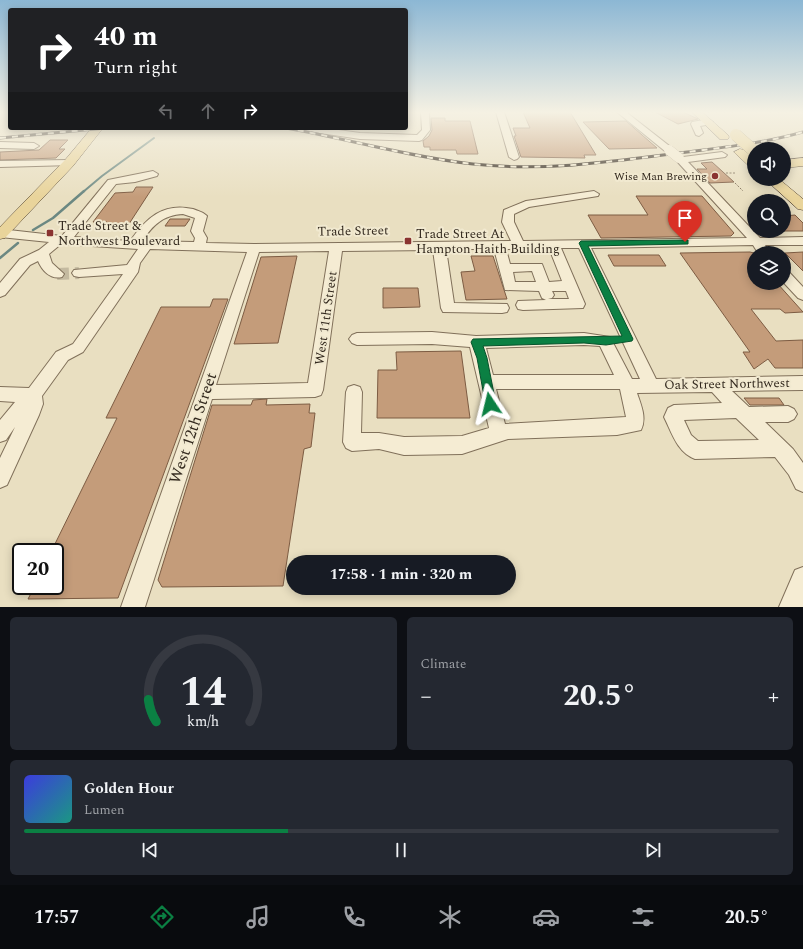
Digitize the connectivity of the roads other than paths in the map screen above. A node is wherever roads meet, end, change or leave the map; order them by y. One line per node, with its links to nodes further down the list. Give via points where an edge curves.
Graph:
1 (88, 140): 18 (main road)
2 (509, 140): 12 (street)
3 (656, 140): 15 (street, bridge)
4 (728, 140): 11 (main road)
5 (740, 140): 9 (main road, bridge)
6 (0, 145): 7 (street)
7 (18, 146): 8 (street); 17 (street)
8 (34, 146)
9 (747, 151)
10 (722, 155): 15 (street)
11 (747, 156)
12 (514, 157)
13 (803, 157): 14 (main road)
14 (791, 158)
15 (680, 159): 28 (street)
16 (803, 162): 19 (main road)
17 (0, 163): 18 (street)
18 (69, 163): 26 (main road)
19 (791, 163)
20 (153, 174): 27 (street, via 112,182)
21 (791, 185): 24 (main road)
22 (779, 186): 25 (main road)
23 (594, 194): 32 (street, via 526,204 508,212 508,222)
24 (803, 196)
25 (803, 206)
26 (1, 234): 27 (street, Trade Street)
27 (61, 240): 34 (street, Trade Street); 40 (street)
28 (756, 241): 29 (street, Trade Street); 30 (street, Trade Street); 36 (street)
29 (803, 241)
30 (583, 243): 33 (street, Trade Street); 56 (street)
31 (499, 244): 32 (street, Trade Street); 35 (street, Trade Street); 43 (street)
32 (519, 244): 33 (street, Trade Street)
33 (553, 244): 41 (street)
34 (139, 245): 37 (street, Trade Street); 37 (street, via 152,220 185,210 201,216 197,231 201,238); 44 (street)
35 (439, 245): 38 (street, Trade Street); 54 (street, via 448,308)
36 (759, 246)
37 (199, 247): 39 (street, Trade Street)
38 (336, 247): 39 (street, Trade Street); 64 (street, West 11th Street, via 316,390)
39 (254, 248): 64 (street, West 12th Street)
40 (43, 253): 46 (street, via 48,268); 50 (street, via 25,262)
41 (563, 266): 42 (street); 48 (street)
42 (537, 267): 43 (street); 49 (street)
43 (505, 268): 49 (street, via 510,288)
44 (133, 269): 45 (street); 67 (street, via 78,348 62,356)
45 (79, 273)
46 (58, 274)
47 (791, 282): 51 (street)
48 (571, 286): 49 (street); 52 (street, via 578,304)
49 (544, 287): 52 (street)
50 (0, 292)
51 (803, 295)
52 (550, 304): 53 (street)
53 (524, 305)
54 (502, 308)
55 (357, 339): 58 (street, via 417,337)
56 (629, 339): 57 (street); 63 (street)
57 (606, 341): 58 (street, via 584,339); 61 (street)
58 (476, 342): 59 (street)
59 (486, 382): 61 (street, Oak Street Northwest); 71 (street, via 492,414)
60 (803, 383): 62 (street, Oak Street Northwest)
61 (626, 384): 63 (street, Oak Street Northwest); 71 (street, via 634,409 635,424 617,427 508,431)
62 (720, 384): 63 (street, Oak Street Northwest); 68 (street, via 728,400)
63 (650, 385)
64 (206, 392): 76 (street, West 12th Street)
65 (354, 392): 71 (street, via 352,442 378,441 404,446 462,445)
66 (0, 394): 67 (street)
67 (33, 395): 70 (street, via 15,413); 73 (street, via 34,404 30,415)
68 (743, 413): 69 (street); 72 (street); 72 (street, via 674,413 673,418 685,441 695,450)
69 (788, 414)
70 (0, 434)
71 (500, 434)
72 (779, 448): 74 (street)
73 (0, 478)
74 (803, 482)
75 (803, 578): 77 (street)
76 (133, 607)
77 (791, 607)

